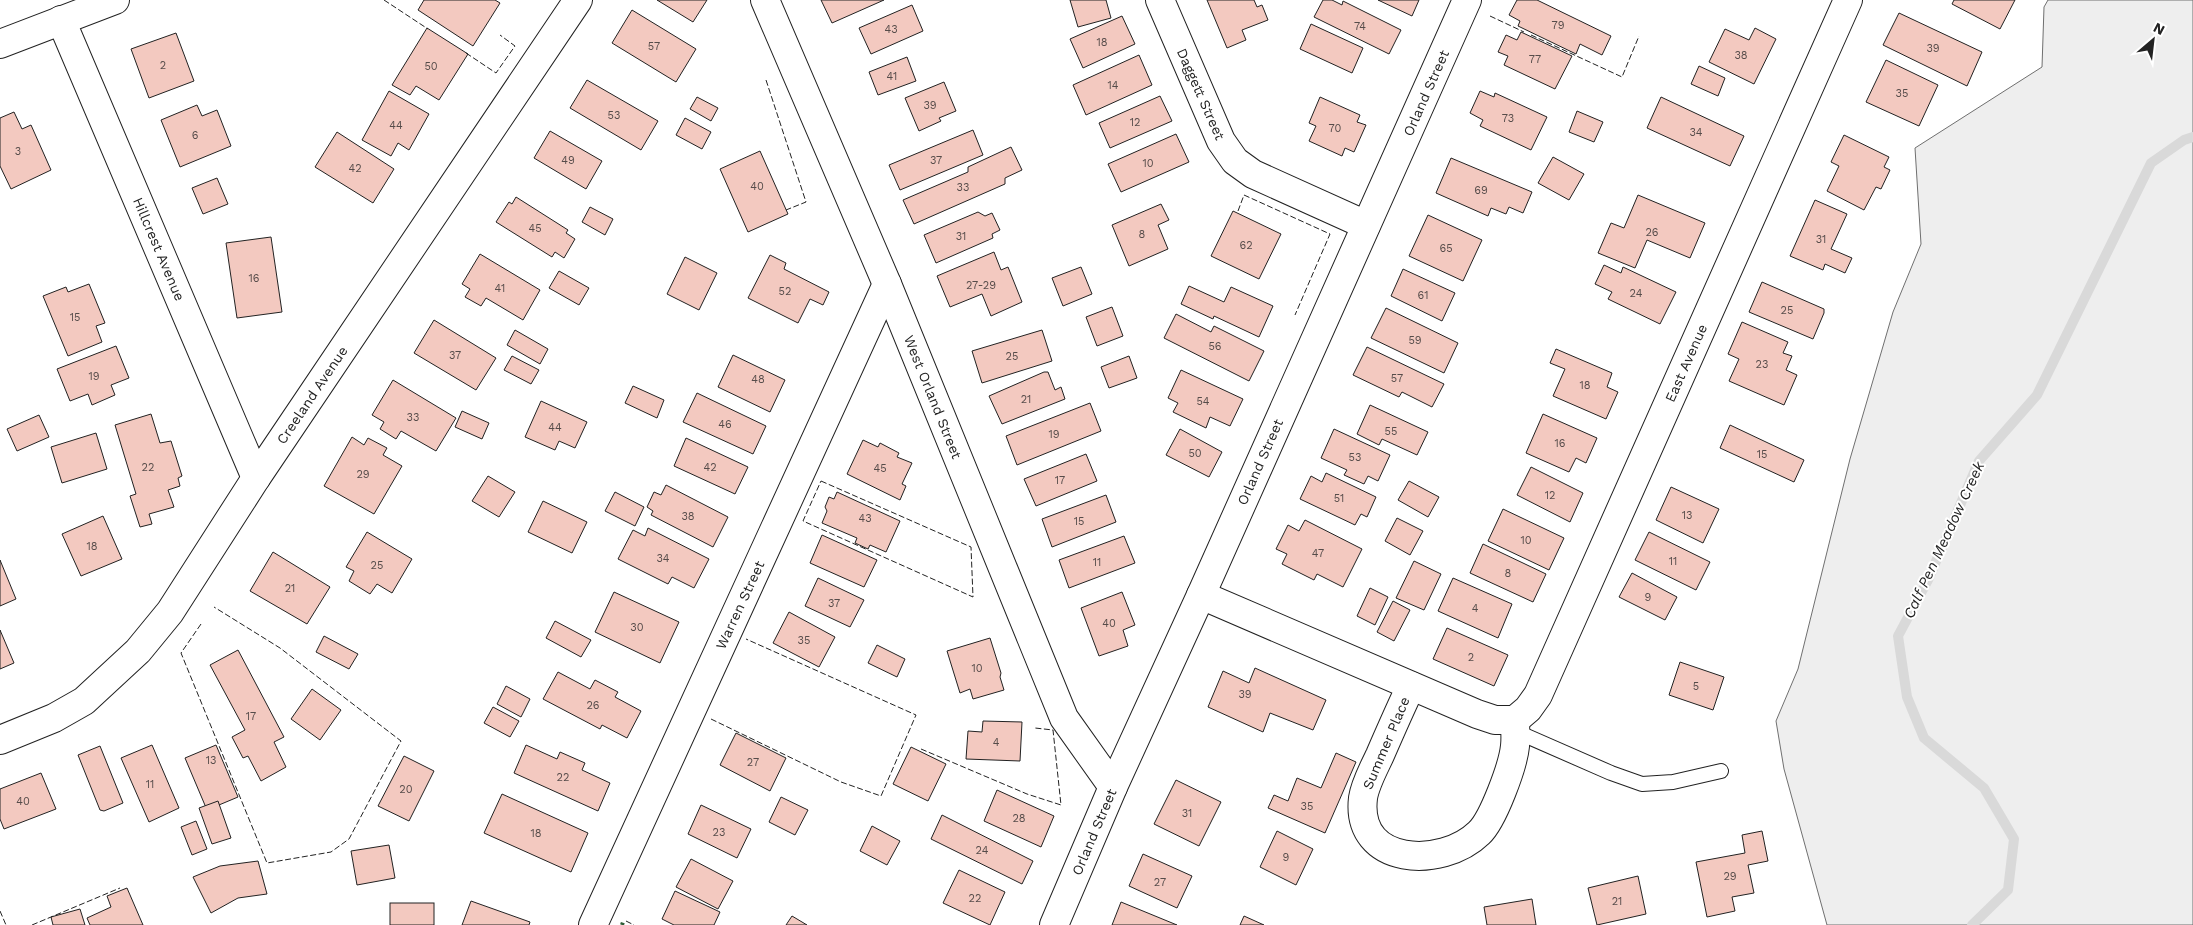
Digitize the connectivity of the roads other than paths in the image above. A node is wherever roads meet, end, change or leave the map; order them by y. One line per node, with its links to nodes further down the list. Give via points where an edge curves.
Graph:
1 (115, 0): 7 (street)
2 (578, 0): 11 (street, Creeland Avenue)
3 (765, 0): 10 (street, West Orland Street)
4 (1160, 0): 9 (street, Daggett Street, via 1221,141 1236,162 1253,174)
5 (1467, 0): 9 (street, Orland Street)
6 (1848, 0): 14 (street, East Avenue, via 1538,695)
7 (61, 20): 8 (street); 11 (street, Hillcrest Avenue)
8 (0, 44)
9 (1366, 225): 12 (street, Orland Street)
10 (887, 284): 17 (street, West Orland Street, via 1064,718); 18 (street, Warren Street)
11 (256, 478): 15 (street, Creeland Avenue, via 170,612 138,651 84,701 54,718)
12 (1201, 595): 13 (street, Summer Place); 17 (street, Orland Street)
13 (1411, 686): 14 (street, Summer Place, via 1477,714); 14 (street, Summer Place, via 1364,797 1364,822 1373,840 1389,850 1412,856 1440,854 1480,833 1508,774 1515,746)
14 (1515, 725): 16 (lane, via 1611,773 1642,784 1673,782)
15 (0, 740)
16 (1721, 771)
17 (1112, 787): 19 (street, Orland Street)
18 (593, 925)
19 (1054, 925)

